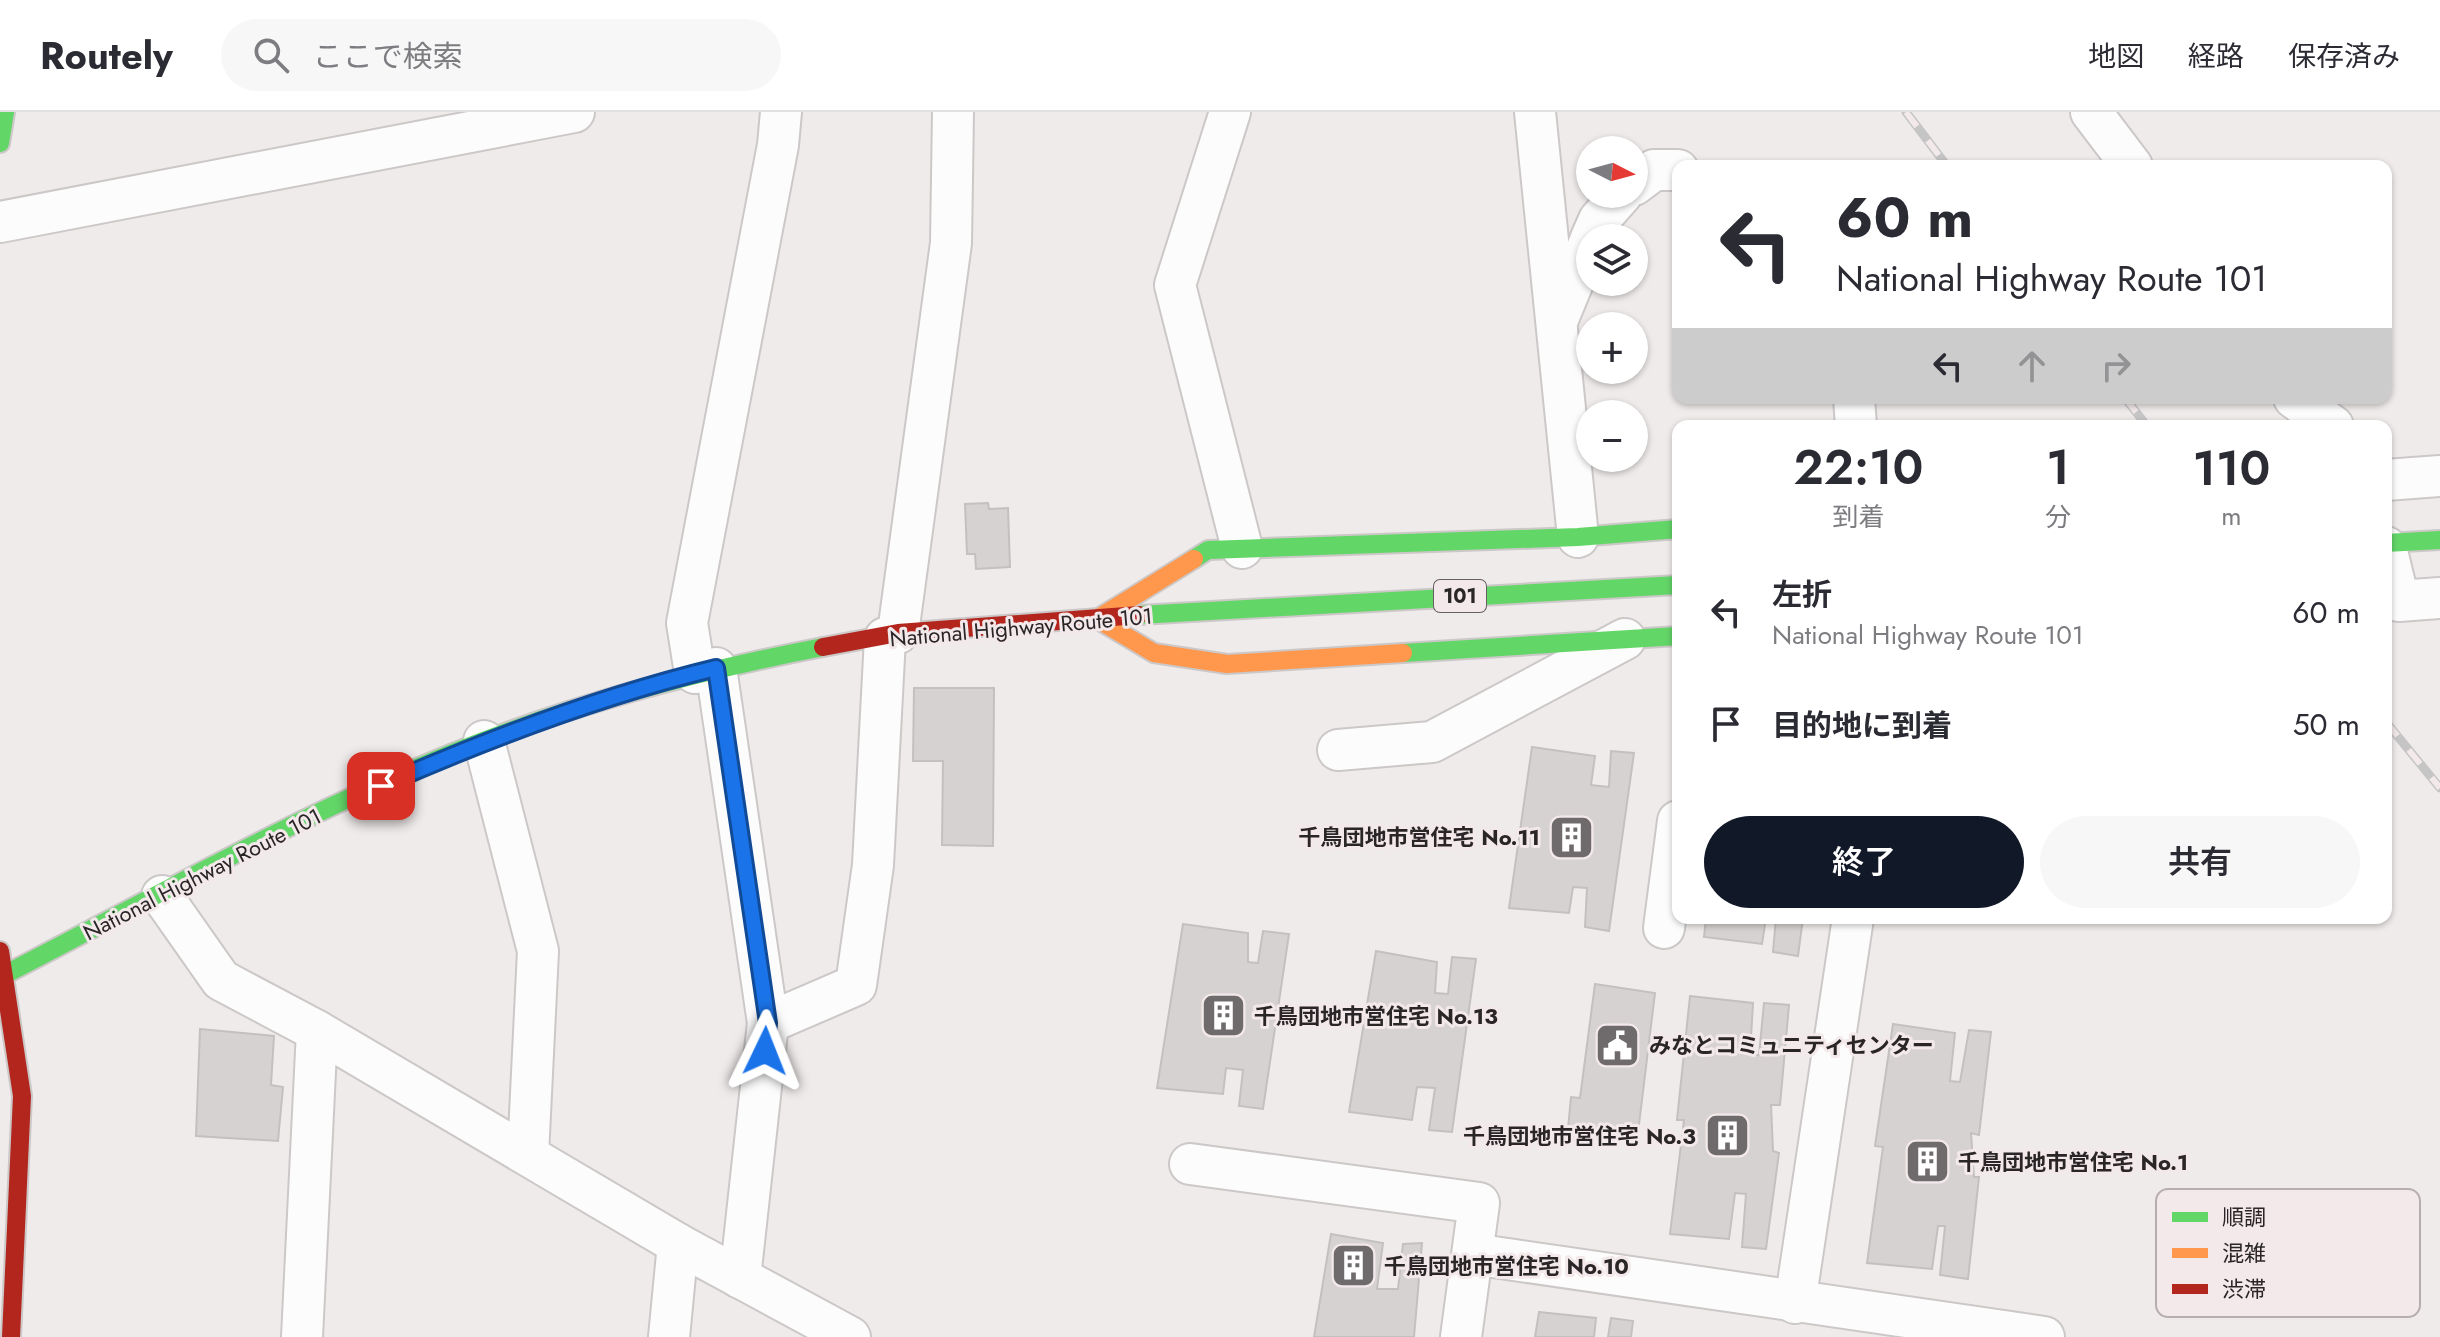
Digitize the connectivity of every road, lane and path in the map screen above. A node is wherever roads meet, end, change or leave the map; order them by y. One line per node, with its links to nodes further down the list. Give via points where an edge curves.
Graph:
1 (5, 112): 8 (main road)
2 (574, 112): 13 (street)
3 (781, 112): 33 (street, via 687,623)
4 (953, 112): 30 (street, via 951,243)
5 (1230, 112): 25 (street, via 1175,285)
6 (1535, 112): 16 (street)
7 (2091, 112): 9 (street)
8 (0, 143)
9 (2127, 160)
10 (1672, 170): 11 (street)
11 (1648, 174)
12 (1610, 208): 14 (street)
13 (0, 222)
14 (1597, 224)
15 (1576, 273): 16 (street)
16 (1556, 322): 22 (street)
17 (2302, 404): 18 (street)
18 (2325, 420)
19 (2440, 476): 20 (street)
20 (2392, 480)
21 (1672, 529): 22 (main road)
22 (1578, 537): 25 (main road)
23 (2440, 540): 24 (main road)
24 (2392, 544)
25 (1242, 548): 29 (main road, via 1208,550)
26 (2392, 571): 28 (street, via 2399,601)
27 (1672, 585): 29 (main road, National Highway Route 101 / 101)
28 (2440, 598)
29 (1097, 619): 30 (main road, National Highway Route 101 / 101); 32 (main road, via 1154,653 1227,664)
30 (891, 636): 33 (main road, National Highway Route 101 / 101); 42 (street, via 873,865 856,985)
31 (1672, 636): 32 (main road)
32 (1628, 637): 35 (street, via 1432,742)
33 (706, 670): 34 (main road, National Highway Route 101 / 101); 42 (street)
34 (484, 741): 37 (main road, National Highway Route 101 / 101, via 329,808); 44 (street, via 538,951)
35 (1338, 750)
36 (1672, 867): 39 (street)
37 (162, 896): 41 (main road, National Highway Route 101 / 101); 43 (street, via 221,980)
38 (1852, 924): 49 (street)
39 (1664, 928)
40 (0, 951): 41 (main road)
41 (2, 976): 50 (main road, via 22,1096)
42 (768, 1023): 48 (street)
43 (317, 1031): 44 (street); 51 (street)
44 (528, 1155): 46 (street)
45 (1190, 1164): 47 (street, via 1479,1203)
46 (678, 1244): 48 (street); 52 (street)
47 (1473, 1254): 49 (street); 54 (street)
48 (740, 1278): 53 (street)
49 (1795, 1303): 55 (street)
50 (11, 1337)
51 (302, 1337)
52 (669, 1337)
53 (850, 1337)
54 (1461, 1337)
55 (2044, 1337)

